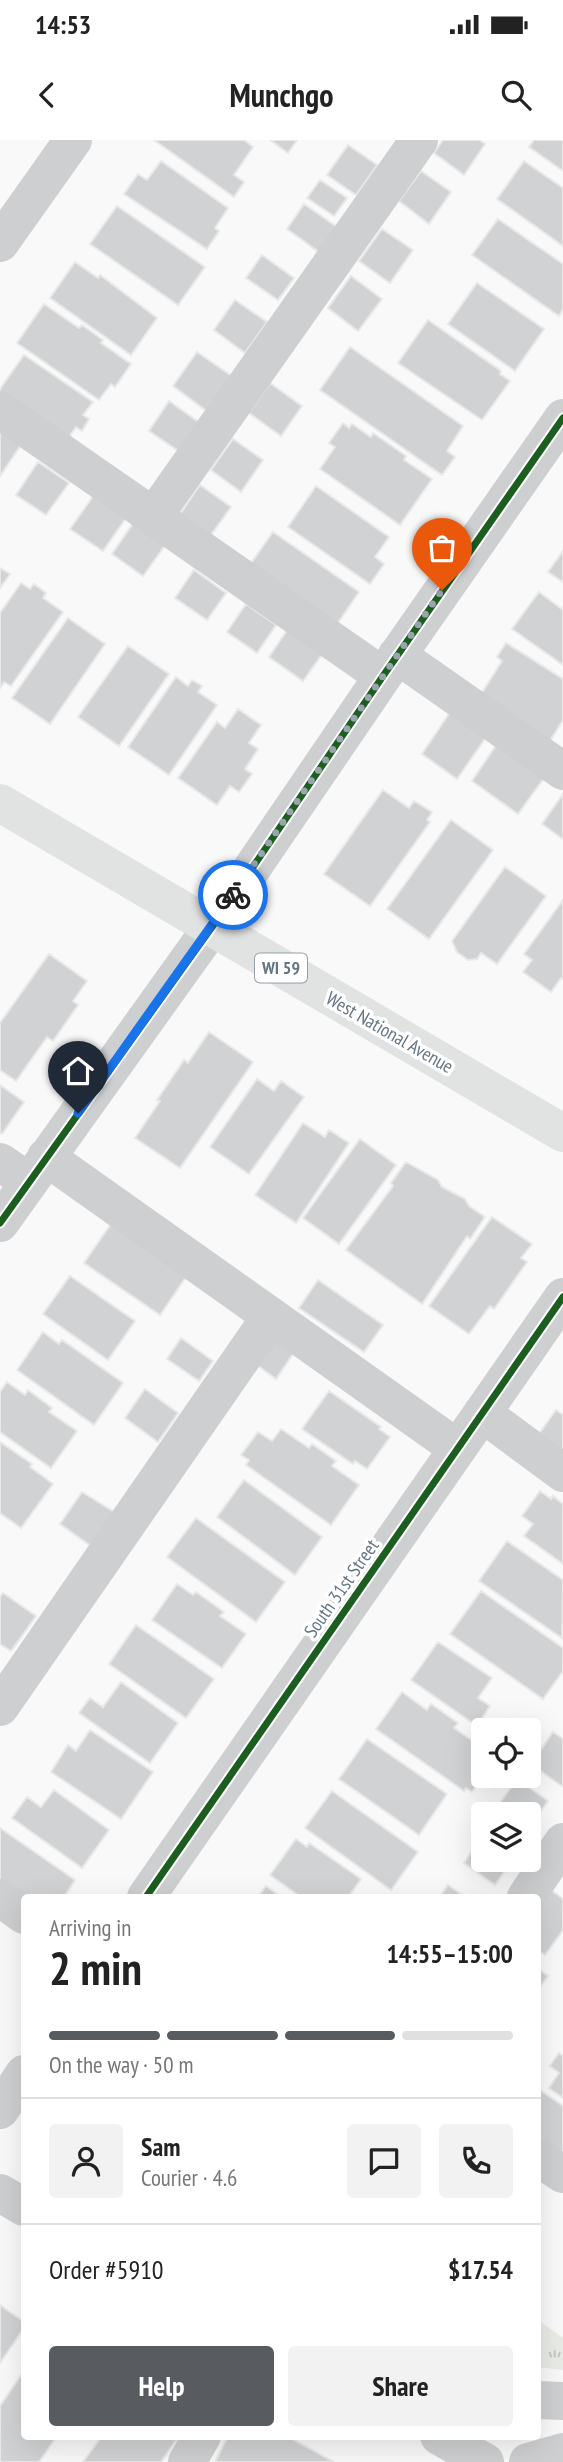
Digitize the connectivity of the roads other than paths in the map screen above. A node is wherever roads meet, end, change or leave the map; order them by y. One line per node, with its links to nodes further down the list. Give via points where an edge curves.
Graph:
1 (73, 140): 3 (street)
2 (419, 140): 6 (street)
3 (0, 243)
4 (0, 410): 6 (street)
5 (563, 418): 7 (street)
6 (153, 517): 7 (street)
7 (390, 665): 8 (street); 10 (street)
8 (563, 771)
9 (0, 803): 10 (main road, West National Avenue / WI 59)
10 (212, 927): 11 (main road, West National Avenue / WI 59); 12 (street)
11 (563, 1133)
12 (25, 1167): 13 (street); 15 (street)
13 (0, 1223)
14 (563, 1297): 16 (street, South 31st Street)
15 (271, 1316): 17 (street); 19 (street)
16 (482, 1413): 17 (street, South 31st Street); 18 (street)
17 (457, 1448): 21 (street, South 31st Street)
18 (563, 1473)
19 (0, 1707)
20 (563, 1842): 22 (street)
21 (148, 1894)
22 (528, 1894)
23 (0, 1898): 24 (street)
24 (21, 1913)
25 (21, 2078): 26 (street)
26 (0, 2110)
27 (541, 2160): 28 (street)
28 (563, 2174)
29 (0, 2193): 30 (street)
30 (21, 2205)
31 (541, 2400): 32 (street)
32 (563, 2401)
33 (200, 2440): 36 (street)
34 (446, 2440): 37 (street)
35 (563, 2452): 38 (street)
36 (187, 2462)
37 (485, 2462)
38 (528, 2462)

